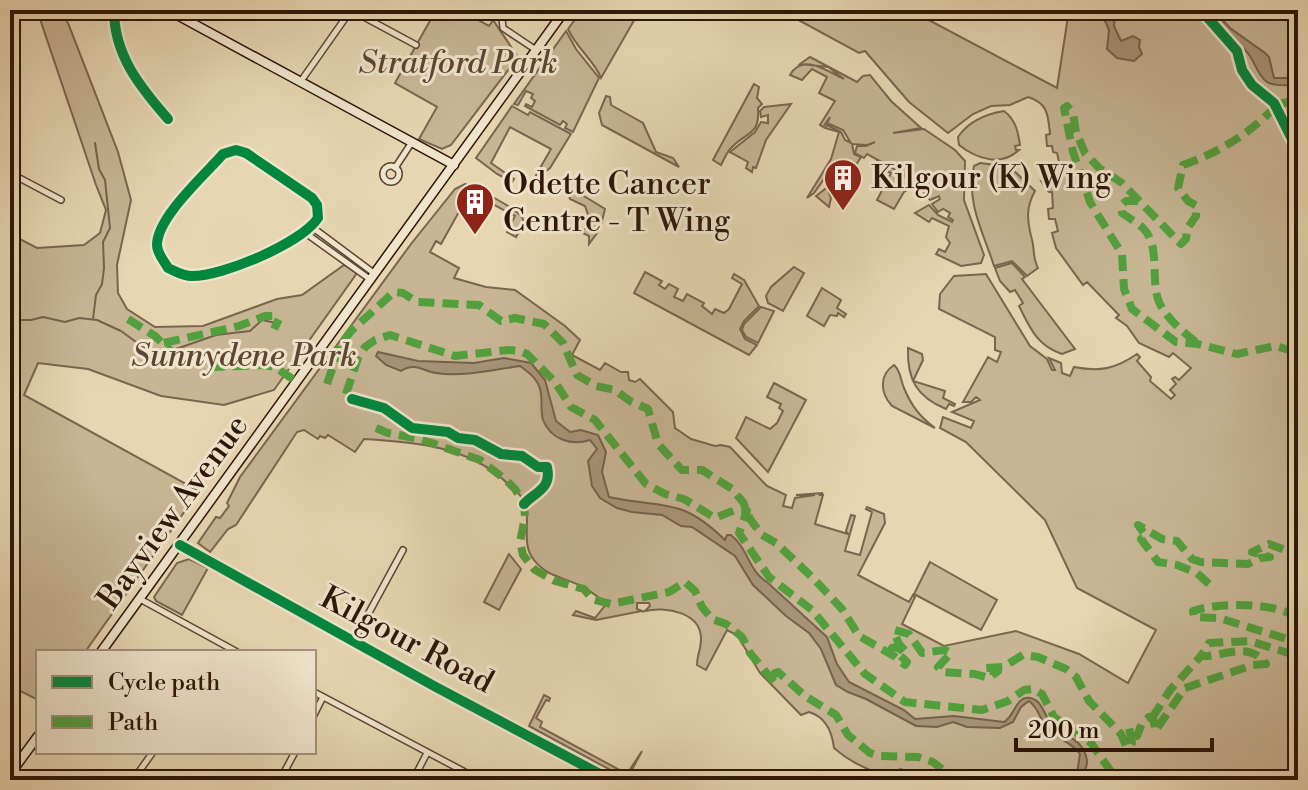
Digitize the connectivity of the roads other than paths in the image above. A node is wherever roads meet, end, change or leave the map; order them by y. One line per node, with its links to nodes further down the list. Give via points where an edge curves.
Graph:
1 (114, 10): 9 (street, via 126,62)
2 (168, 10): 8 (main road)
3 (351, 10): 6 (street); 8 (street)
4 (506, 10): 7 (street, via 503,28)
5 (565, 10): 7 (main road, Bayview Avenue)
6 (416, 45)
7 (536, 50): 11 (main road, Bayview Avenue)
8 (301, 81): 10 (main road)
9 (168, 119)
10 (412, 142): 11 (main road); 12 (street)
11 (454, 165): 19 (main road, Bayview Avenue)
12 (395, 168)
13 (10, 173): 14 (street)
14 (61, 200)
15 (312, 227): 16 (street); 16 (street, via 318,218 312,198 236,150 223,154 168,215 157,241 168,268 193,277 257,260); 17 (street)
16 (304, 232): 18 (street)
17 (346, 252): 18 (street); 19 (street)
18 (341, 259): 19 (street)
19 (373, 277): 20 (main road, Bayview Avenue)
20 (180, 545): 22 (main road, Bayview Avenue); 23 (street, Kilgour Road)
21 (403, 550): 23 (street)
22 (139, 598): 24 (main road, Bayview Avenue); 25 (street)
23 (353, 642): 40 (street, Kilgour Road)
24 (102, 650)
25 (230, 650)
26 (316, 693): 27 (street)
27 (323, 697): 28 (street); 30 (street)
28 (316, 711)
29 (36, 739): 34 (main road)
30 (427, 753): 38 (street); 39 (street)
31 (152, 754): 33 (street)
32 (294, 754): 37 (street)
33 (138, 773): 35 (street); 36 (street)
34 (10, 774)
35 (133, 780)
36 (151, 780)
37 (280, 780)
38 (413, 780)
39 (480, 780)
40 (611, 780)

